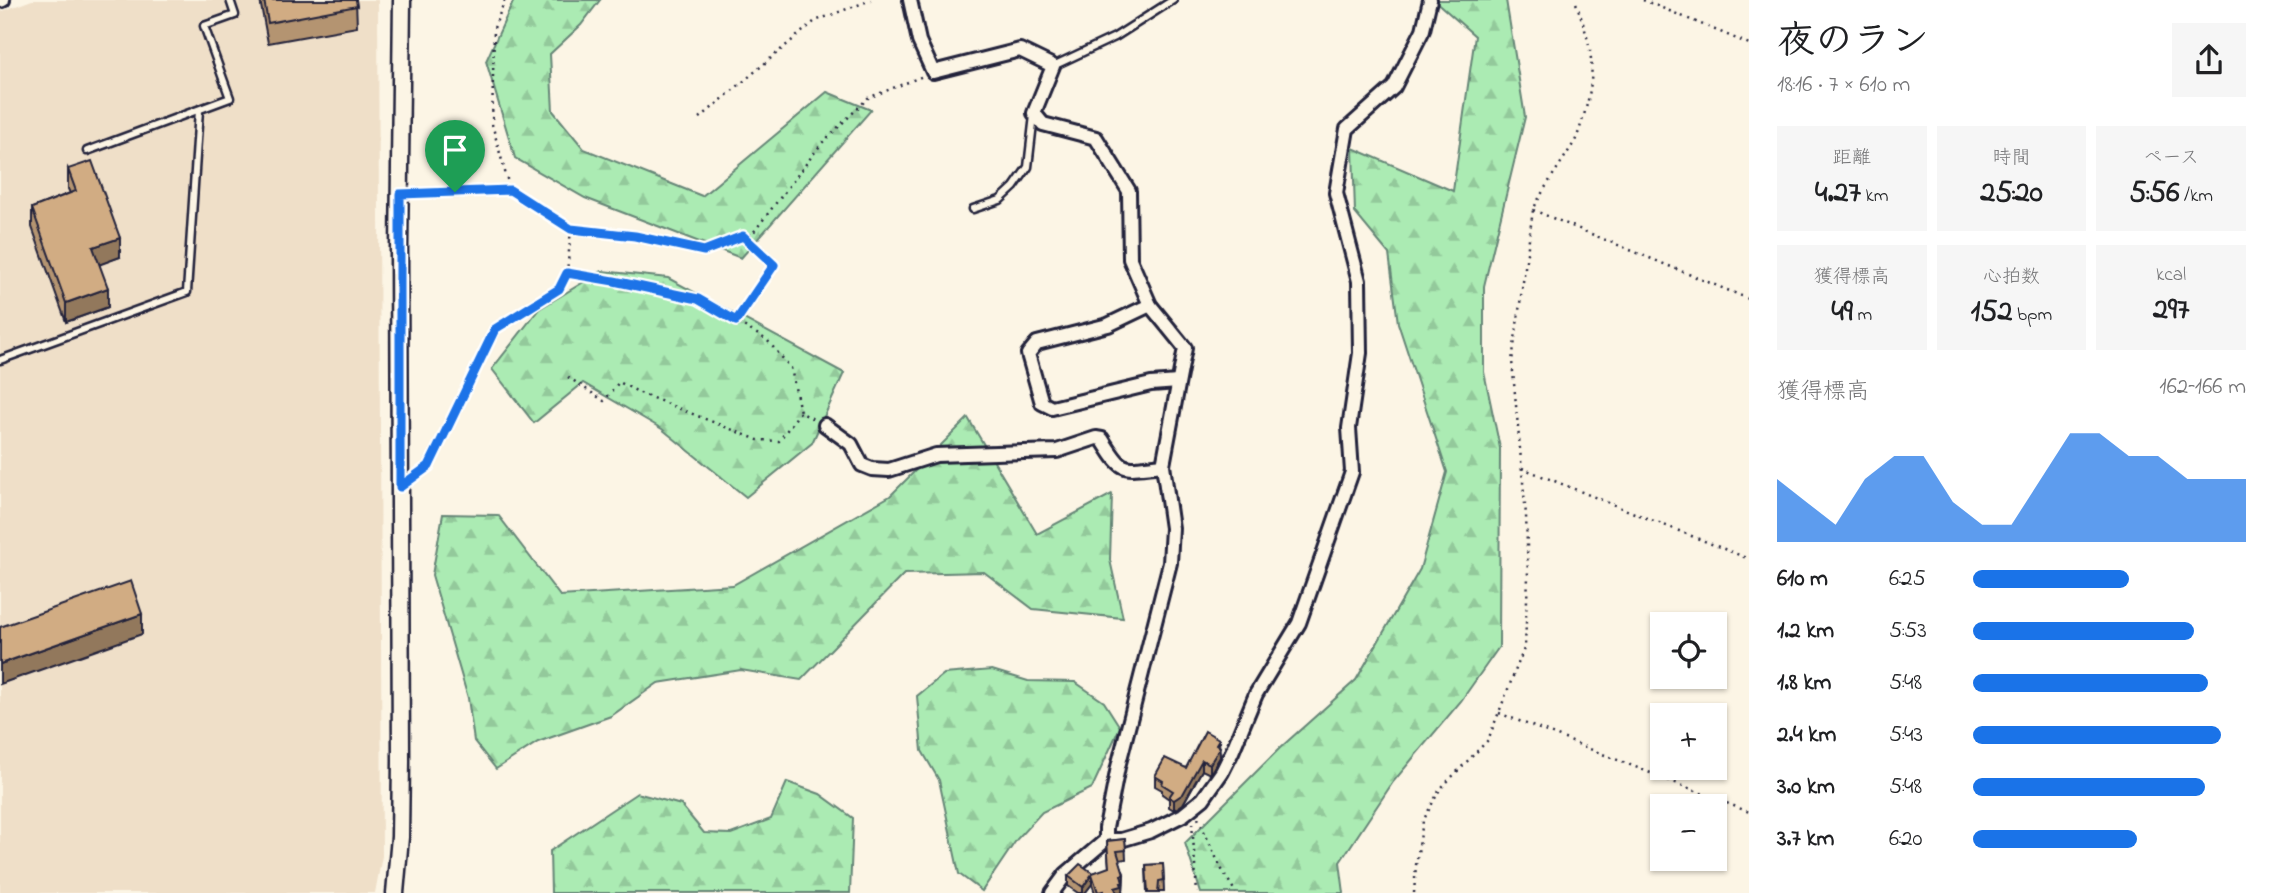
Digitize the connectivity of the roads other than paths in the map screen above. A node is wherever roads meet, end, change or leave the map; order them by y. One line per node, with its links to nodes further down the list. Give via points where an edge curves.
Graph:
1 (230, 0): 7 (lane, via 235,15 204,26 230,99)
2 (402, 0): 17 (street, via 401,761)
3 (910, 0): 6 (street, via 919,41 933,72 1020,50)
4 (1173, 0): 6 (lane, via 1115,37)
5 (1430, 0): 16 (street, via 1423,30 1394,87 1348,129 1336,193 1359,281 1360,353 1349,428 1352,472 1298,623 1256,694 1222,772 1203,799 1151,831)
6 (1053, 66): 8 (street)
7 (199, 110): 9 (lane); 12 (lane, via 187,292)
8 (1034, 113): 10 (lane, via 1028,167 1000,200); 11 (street, via 1043,124 1096,138 1129,191 1130,259)
9 (86, 151)
10 (973, 209)
11 (1150, 305): 13 (street, via 1185,348); 13 (street, via 1108,325 1037,343 1028,354 1042,403 1052,408 1150,384)
12 (0, 360)
13 (1178, 382): 15 (street)
14 (825, 425): 15 (street, via 850,444 862,465 872,469 889,470 936,455 1057,451 1096,438 1102,439 1125,468)
15 (1163, 465): 16 (street, via 1172,528 1170,563 1118,767)
16 (1106, 840): 18 (street, via 1066,874)
17 (396, 893)
18 (1052, 893)

